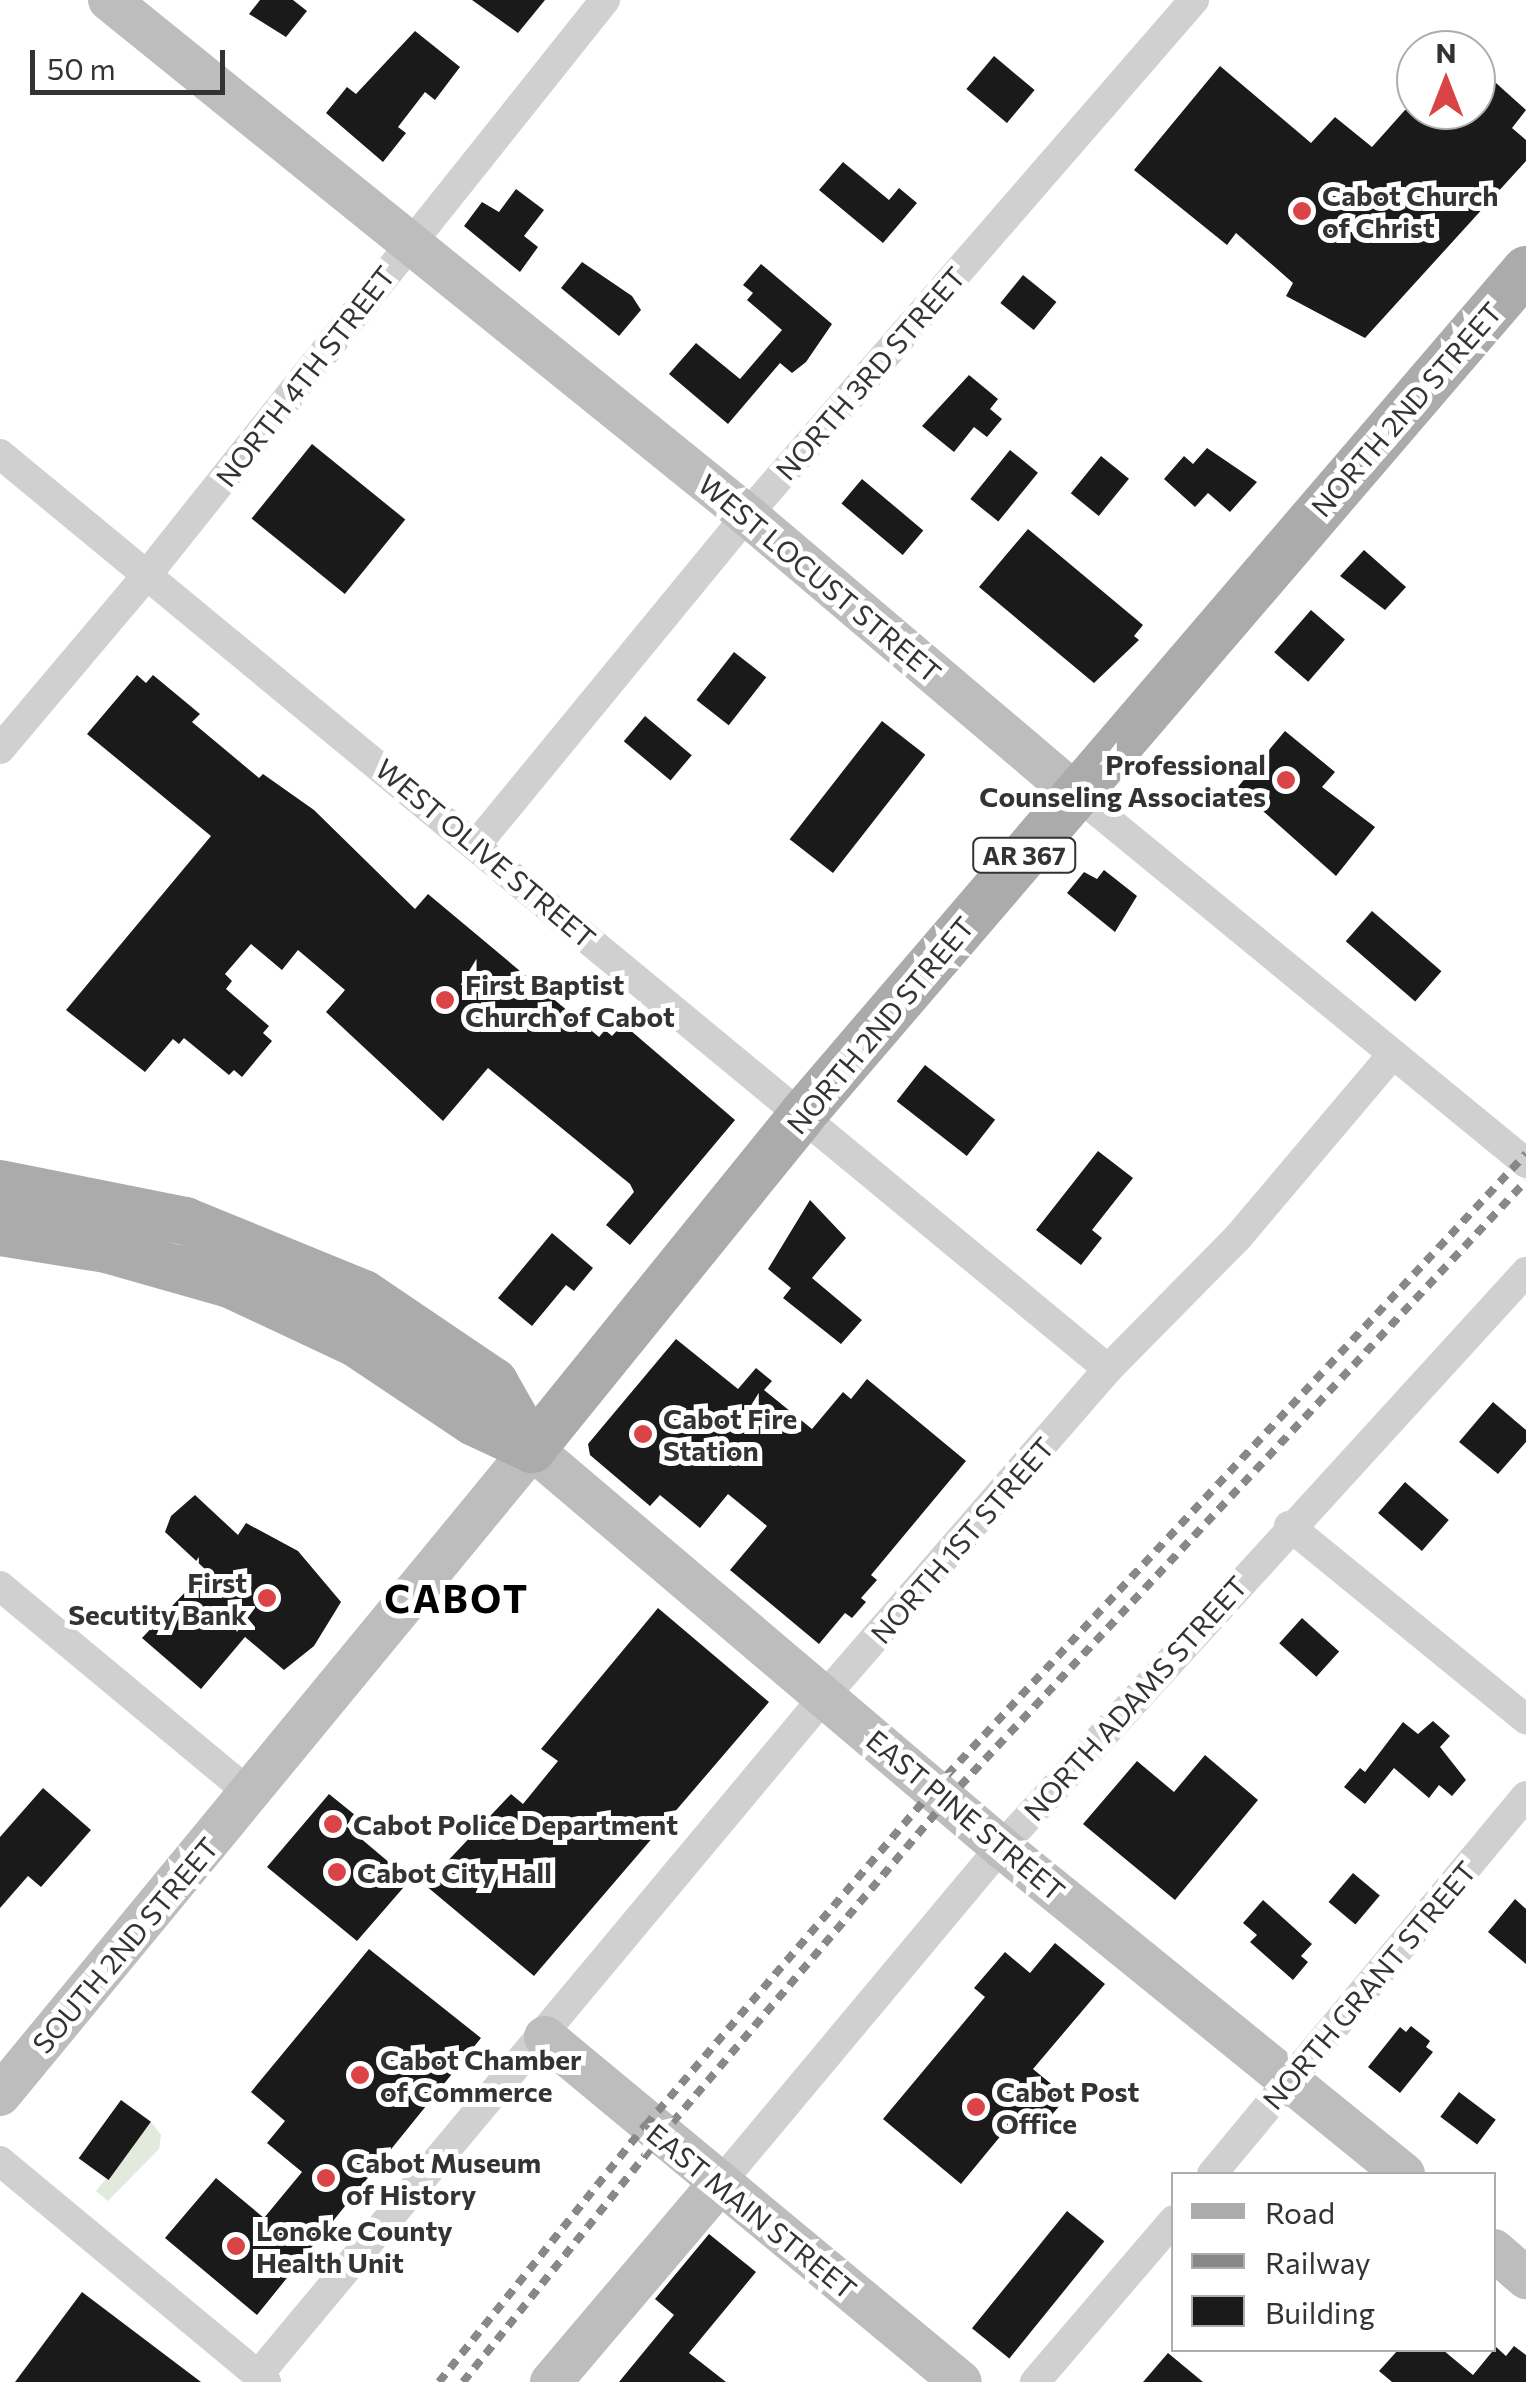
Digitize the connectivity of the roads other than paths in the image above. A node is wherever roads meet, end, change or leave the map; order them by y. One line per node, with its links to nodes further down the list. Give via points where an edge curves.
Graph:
1 (110, 0): 4 (street, WEST LOCUST STREET)
2 (605, 0): 4 (street, NORTH 4TH STREET)
3 (1194, 0): 7 (street, NORTH 3RD STREET)
4 (409, 245): 7 (street, WEST LOCUST STREET); 8 (street, NORTH 4TH STREET)
5 (1526, 270): 10 (main road, NORTH 2ND STREET / AR 367)
6 (0, 454): 8 (street, WEST OLIVE STREET)
7 (748, 516): 10 (street, WEST LOCUST STREET); 11 (street, NORTH 3RD STREET)
8 (146, 576): 9 (street, NORTH 4TH STREET); 11 (street, WEST OLIVE STREET)
9 (0, 749)
10 (1076, 794): 12 (street, WEST LOCUST STREET); 13 (main road, NORTH 2ND STREET / AR 367)
11 (476, 845): 13 (street, WEST OLIVE STREET)
12 (1393, 1054): 14 (street, WEST LOCUST STREET); 18 (street, NORTH 1ST STREET, via 1240,1236)
13 (802, 1115): 18 (street, WEST OLIVE STREET); 19 (main road, NORTH 2ND STREET / AR 367)
14 (1526, 1163)
15 (0, 1184): 19 (main road, via 185,1221 364,1294 494,1382)
16 (0, 1232): 19 (main road, via 106,1249 230,1284 356,1342 474,1422)
17 (1526, 1272): 20 (street, NORTH ADAMS STREET)
18 (1108, 1370): 22 (street, NORTH 1ST STREET)
19 (532, 1449): 22 (street, EAST PINE STREET); 24 (street, NORTH 2ND STREET / AR 367)
20 (1289, 1526): 23 (street); 26 (street, NORTH ADAMS STREET)
21 (0, 1586): 24 (street)
22 (824, 1698): 26 (street, EAST PINE STREET); 27 (street, NORTH 1ST STREET)
23 (1526, 1718)
24 (252, 1796): 29 (street, SOUTH 2ND STREET / AR 367)
25 (1526, 1796): 28 (street, NORTH GRANT STREET)
26 (1001, 1847): 28 (street, EAST PINE STREET); 33 (street, NORTH ADAMS STREET)
27 (545, 2036): 33 (street, EAST MAIN STREET); 37 (street, NORTH 1ST STREET)
28 (1293, 2080): 31 (street, NORTH GRANT STREET); 32 (street, EAST PINE STREET)
29 (0, 2095)
30 (0, 2161): 37 (street)
31 (1214, 2172)
32 (1402, 2172)
33 (720, 2183): 38 (street); 39 (street, EAST MAIN STREET)
34 (1171, 2223): 40 (street)
35 (1496, 2252): 36 (street)
36 (1526, 2278)
37 (262, 2378)
38 (552, 2382)
39 (961, 2382)
40 (1034, 2382)

